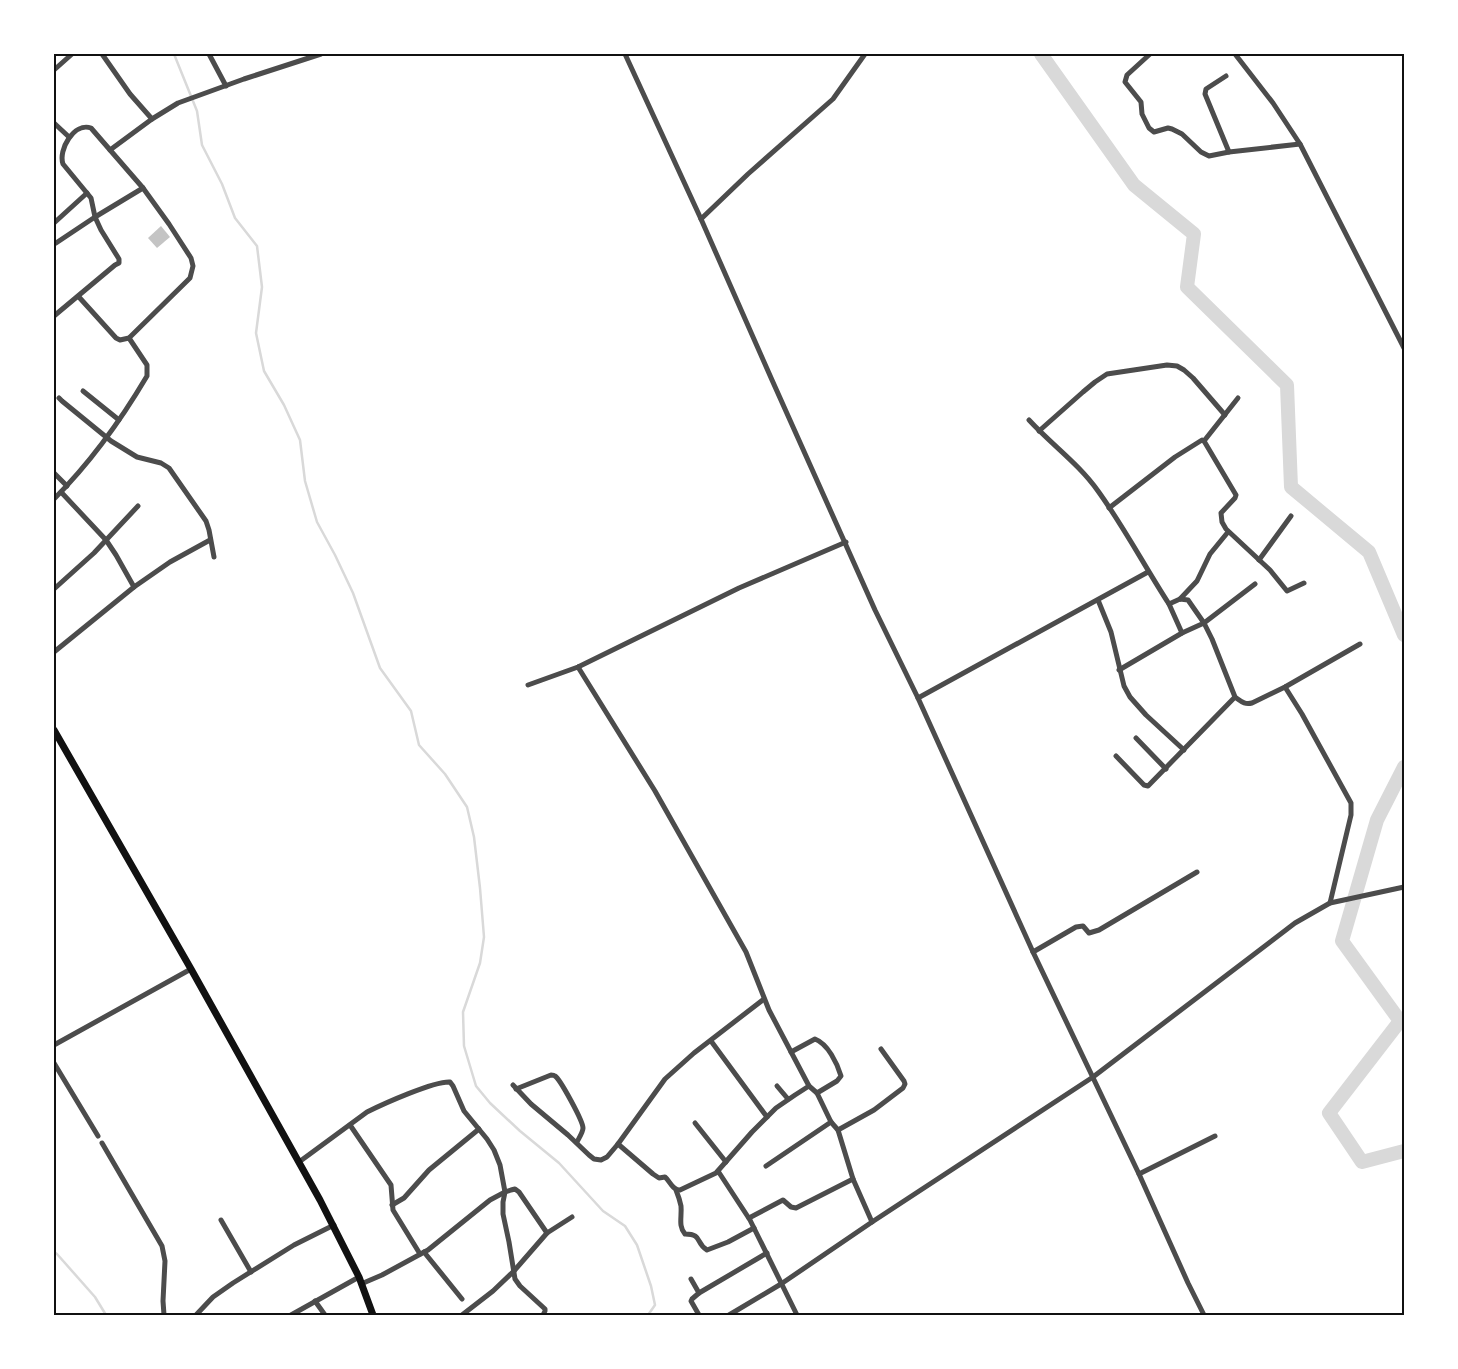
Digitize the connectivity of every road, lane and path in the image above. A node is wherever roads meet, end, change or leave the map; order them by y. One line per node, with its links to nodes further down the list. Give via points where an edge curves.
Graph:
1 (72, 54): 10 (street)
2 (102, 54): 13 (street)
3 (217, 54): 9 (street)
4 (320, 54): 12 (street)
5 (625, 54): 22 (street)
6 (865, 54): 22 (street, via 833,99)
7 (1150, 54): 18 (street, via 1130,71 1125,80 1141,102 1142,114 1149,128 1154,132 1172,129 1205,155)
8 (1236, 54): 16 (street)
9 (210, 55): 12 (street)
10 (54, 70)
11 (1226, 76): 18 (street, via 1206,89 1205,94)
12 (226, 86): 13 (street, via 178,103)
13 (152, 119): 17 (street)
14 (54, 124): 15 (street)
15 (69, 137): 17 (street, via 86,126); 20 (street, via 62,164)
16 (1300, 144): 18 (street); 28 (street)
17 (110, 150): 19 (street)
18 (1229, 152)
19 (143, 188): 21 (street); 27 (street, via 191,258 193,266 190,278)
20 (87, 194): 21 (street); 23 (street)
21 (96, 217): 24 (street); 25 (street, via 119,263)
22 (701, 219): 48 (street)
23 (54, 223)
24 (56, 244)
25 (78, 296): 26 (street); 27 (street, via 116,338)
26 (54, 316)
27 (128, 338): 33 (street, via 146,365 147,376)
28 (1404, 348)
29 (84, 391): 33 (street)
30 (59, 398): 36 (street)
31 (1238, 398): 32 (street)
32 (1224, 415): 35 (street, via 1194,378 1177,366 1167,365 1107,374); 37 (street)
33 (119, 420): 36 (street)
34 (1029, 420): 35 (street)
35 (1039, 431): 43 (street, via 1080,469)
36 (107, 439): 39 (street); 47 (street, via 137,457 169,468 206,521)
37 (1204, 441): 43 (street, via 1200,440); 45 (street, via 1236,494 1221,513)
38 (54, 474): 39 (street)
39 (67, 486): 40 (street)
40 (61, 492): 41 (street); 46 (street)
41 (54, 499)
42 (138, 506): 46 (street)
43 (1109, 508): 51 (street)
44 (1291, 516): 50 (street)
45 (1228, 532): 50 (street); 56 (street, via 1210,554 1197,580)
46 (106, 540): 54 (street); 55 (street)
47 (210, 540): 49 (street); 54 (street)
48 (846, 542): 63 (street, via 739,588); 68 (street)
49 (214, 558)
50 (1259, 560): 52 (street, via 1287,591)
51 (1148, 572): 57 (street); 58 (street)
52 (1304, 583)
53 (1256, 584): 59 (street)
54 (134, 587): 62 (street)
55 (54, 589)
56 (1180, 599): 58 (street); 59 (street, via 1188,600)
57 (1098, 600): 64 (street, via 1111,632); 68 (street)
58 (1169, 604): 60 (street)
59 (1204, 623): 60 (street); 67 (street)
60 (1182, 633): 64 (street)
61 (1360, 644): 66 (street)
62 (54, 652)
63 (578, 667): 65 (street); 79 (street, via 655,792 746,952)
64 (1119, 670): 71 (street, via 1136,706)
65 (528, 685)
66 (1285, 688): 67 (street, via 1247,704); 76 (street, via 1351,803)
67 (1235, 697): 71 (street)
68 (918, 698): 77 (street)
69 (54, 730): 78 (main road)
70 (1136, 738): 73 (street)
71 (1184, 750): 73 (street)
72 (1116, 756): 73 (street, via 1146,786)
73 (1166, 769)
74 (1197, 872): 77 (street, via 1099,930 1089,933 1082,926 1076,927)
75 (1404, 887): 76 (street)
76 (1330, 902): 85 (street, via 1295,923)
77 (1033, 952): 85 (street)
78 (190, 969): 81 (street); 101 (main road)
79 (764, 999): 80 (street); 83 (street)
80 (711, 1041): 90 (street); 100 (street, via 665,1079)
81 (54, 1045)
82 (881, 1049): 95 (street, via 904,1081 903,1088 874,1110)
83 (791, 1052): 87 (street); 88 (street, via 815,1039 829,1052 841,1076)
84 (54, 1063): 96 (street)
85 (1093, 1077): 105 (street); 113 (street)
86 (776, 1086): 89 (street)
87 (810, 1086): 88 (street); 89 (street)
88 (817, 1093): 91 (street)
89 (788, 1099): 90 (street)
90 (767, 1117): 102 (street)
91 (832, 1122): 95 (street); 103 (street)
92 (695, 1123): 102 (street)
93 (350, 1125): 94 (street, via 379,1106 450,1082 464,1111); 101 (street); 109 (street, via 391,1185)
94 (479, 1130): 108 (street, via 494,1150); 109 (street, via 429,1170 404,1198)
95 (838, 1130): 106 (street)
96 (98, 1136)
97 (1215, 1136): 105 (street)
98 (577, 1142): 98 (street, via 531,1104 515,1087 555,1076 583,1125); 100 (street, via 597,1160 607,1157)
99 (102, 1143): 127 (street, via 162,1246 165,1261)
100 (618, 1144): 107 (street, via 653,1174 666,1178)
101 (299, 1162): 114 (main road)
102 (726, 1162): 104 (street)
103 (766, 1166)
104 (718, 1171): 107 (street); 111 (street)
105 (1139, 1174): 137 (street)
106 (853, 1179): 111 (street, via 796,1208 783,1200); 113 (street)
107 (676, 1190): 115 (street, via 681,1203 680,1225 683,1232 694,1234 707,1250)
108 (505, 1192): 116 (street, via 515,1189 519,1192); 117 (street); 119 (street, via 503,1214)
109 (392, 1205): 117 (street)
110 (572, 1217): 116 (street)
111 (749, 1218): 115 (street)
112 (221, 1220): 120 (street)
113 (872, 1222): 123 (street)
114 (334, 1225): 120 (street); 122 (main road)
115 (754, 1228): 118 (street)
116 (547, 1233): 119 (street)
117 (422, 1253): 122 (street, via 382,1275); 125 (street)
118 (767, 1253): 123 (street); 124 (street)
119 (514, 1271): 132 (street); 133 (street, via 516,1282 545,1309)
120 (251, 1272): 128 (street, via 213,1296)
121 (691, 1279): 124 (street)
122 (360, 1281): 126 (street); 131 (main road)
123 (781, 1284): 135 (street); 136 (street)
124 (699, 1294): 134 (street, via 691,1301)
125 (462, 1299)
126 (315, 1301): 129 (street); 130 (street)
127 (164, 1315)
128 (196, 1315)
129 (291, 1315)
130 (325, 1315)
131 (373, 1315)
132 (462, 1315)
133 (543, 1315)
134 (699, 1315)
135 (729, 1315)
136 (797, 1315)
137 (1204, 1315)

